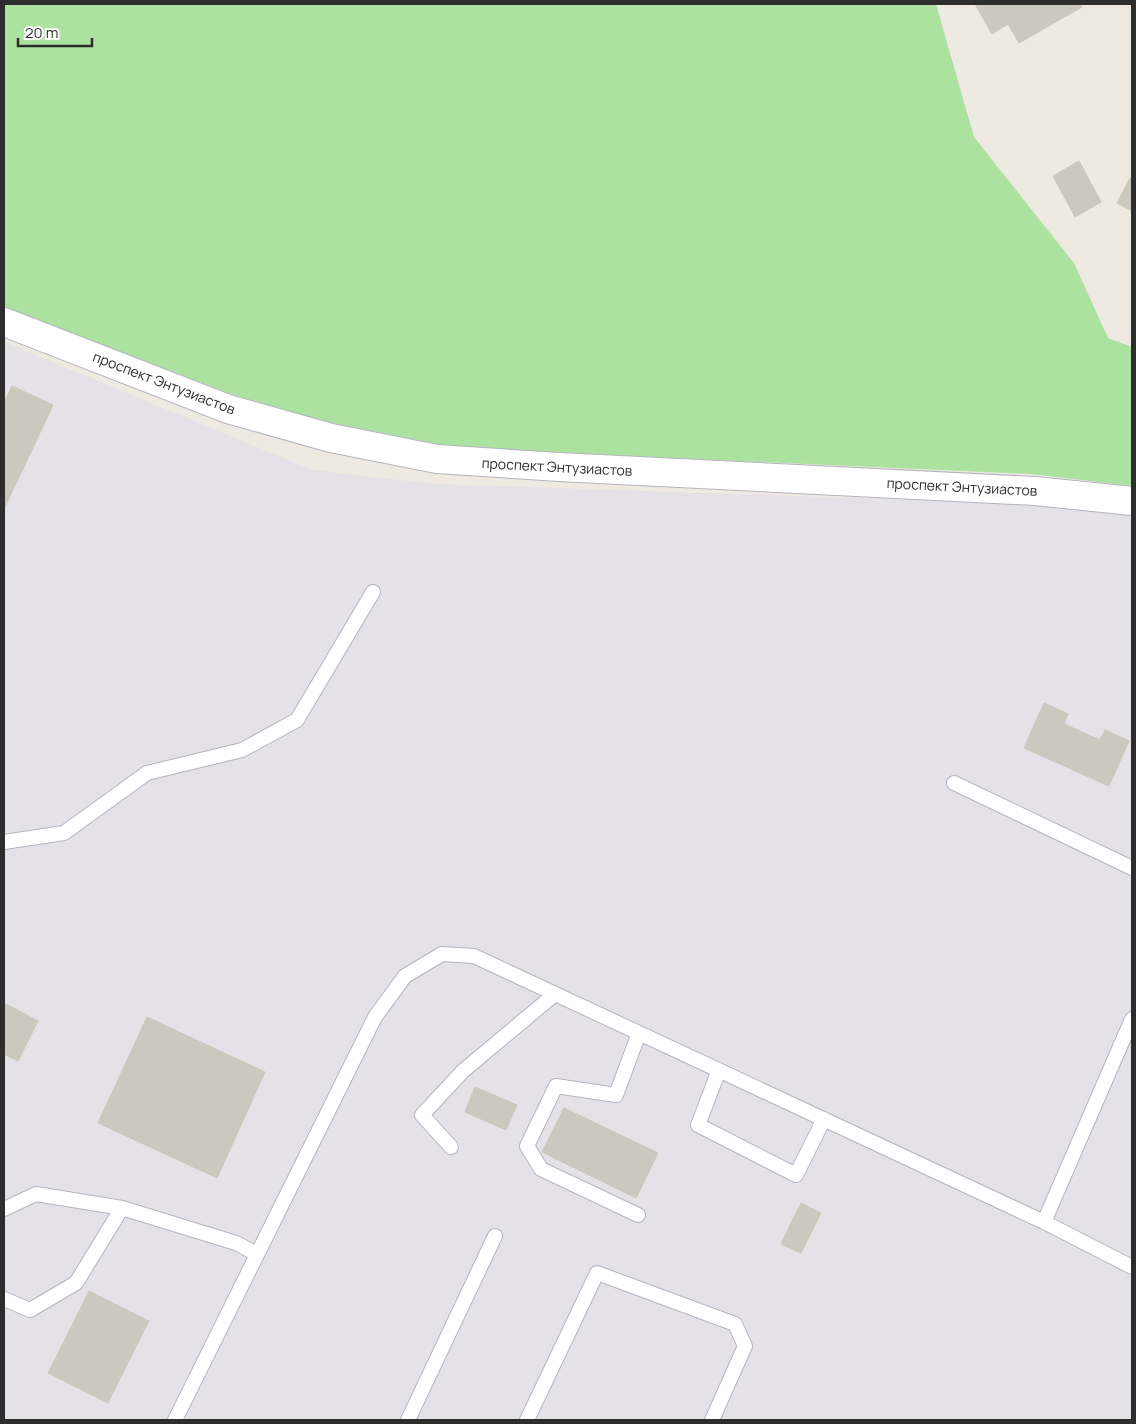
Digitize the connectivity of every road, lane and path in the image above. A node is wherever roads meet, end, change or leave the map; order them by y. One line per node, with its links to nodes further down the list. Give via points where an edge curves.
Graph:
1 (4, 322): 2 (street, проспект Энтузиастов, via 228,409 331,438 437,459 1035,491)
2 (1132, 502)
3 (373, 592): 5 (lane, via 297,720 242,750 147,773 64,833)
4 (954, 783): 6 (lane)
5 (4, 842)
6 (1132, 868)
7 (555, 994): 9 (lane); 12 (lane, via 463,1071 422,1115); 18 (lane, via 474,956 442,954 405,976 375,1017)
8 (1132, 1019): 16 (lane)
9 (639, 1033): 10 (lane); 15 (lane, via 616,1094 556,1086 527,1146 541,1169)
10 (719, 1070): 11 (lane); 11 (lane, via 698,1125 796,1175)
11 (824, 1119): 16 (lane)
12 (451, 1146)
13 (122, 1208): 14 (lane, via 36,1194); 18 (lane, via 236,1243); 20 (lane, via 76,1283 30,1310)
14 (4, 1209)
15 (638, 1215)
16 (1044, 1222): 19 (lane)
17 (495, 1236): 22 (lane)
18 (257, 1254): 21 (lane)
19 (1132, 1267)
20 (4, 1299)
21 (175, 1420)
22 (408, 1420)
23 (527, 1420): 24 (lane, via 597,1273 735,1324 745,1346)
24 (712, 1420)

